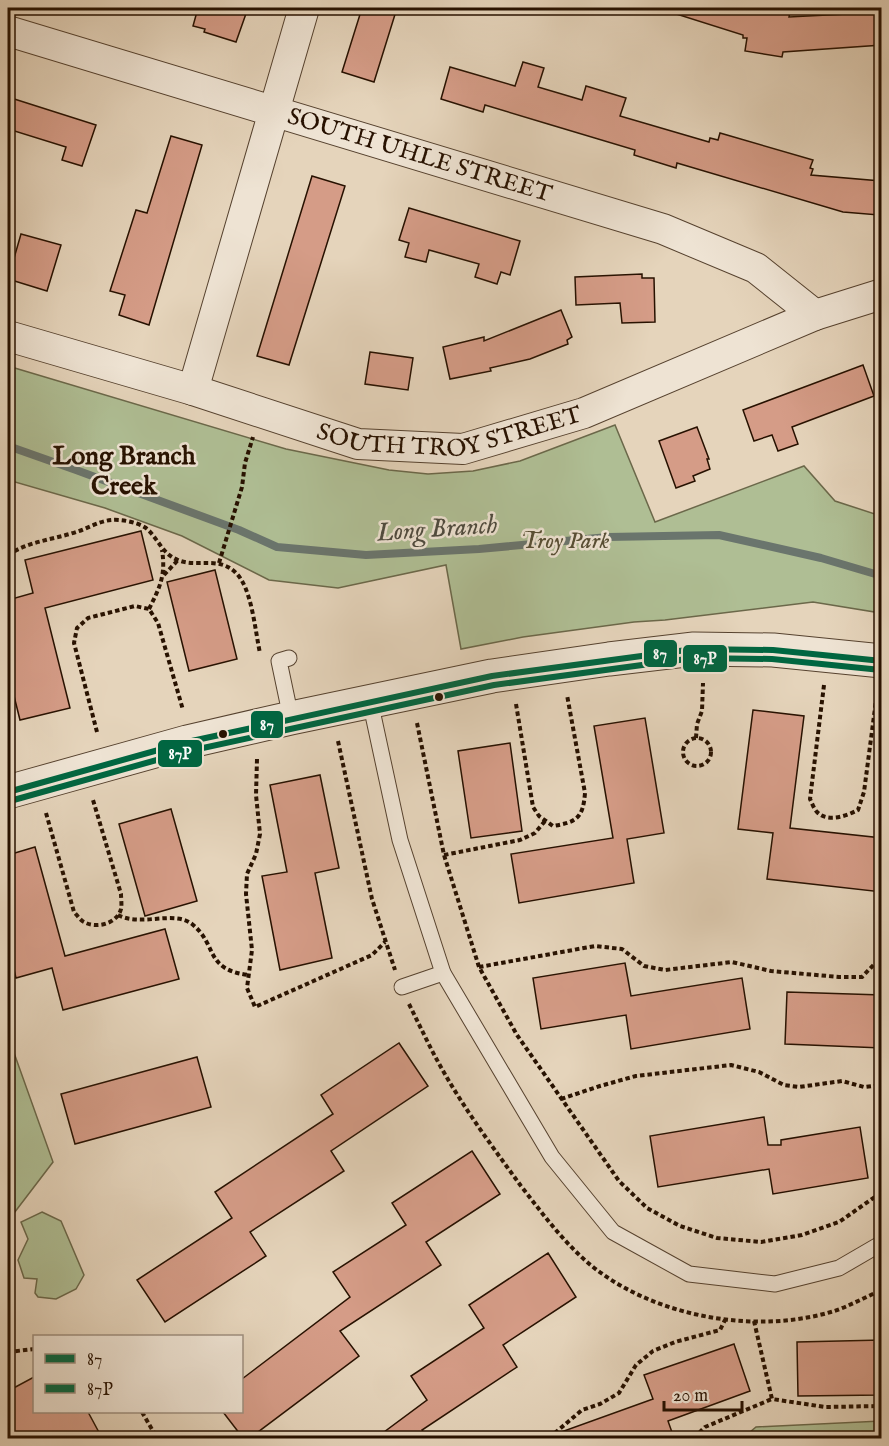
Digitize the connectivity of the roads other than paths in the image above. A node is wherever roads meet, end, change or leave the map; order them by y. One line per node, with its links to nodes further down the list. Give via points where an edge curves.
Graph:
1 (304, 8): 3 (street)
2 (8, 31): 3 (street, SOUTH UHLE STREET)
3 (273, 110): 5 (street, SOUTH UHLE STREET, via 663,229 756,268); 7 (street)
4 (882, 294): 5 (street, SOUTH TROY STREET)
5 (815, 315): 7 (street, SOUTH TROY STREET, via 584,413 463,449 358,444)
6 (8, 336): 7 (street, SOUTH TROY STREET)
7 (193, 390)
8 (289, 658): 11 (lane, via 279,661)
9 (882, 661): 10 (street, via 773,650 694,649 492,676)
10 (370, 701): 11 (street); 13 (lane, via 400,840)
11 (291, 718): 12 (street, via 187,742)
12 (8, 792)
13 (443, 973): 14 (lane); 15 (lane, via 552,1157 613,1232 689,1274 775,1284 839,1268)
14 (402, 987)
15 (882, 1243)

